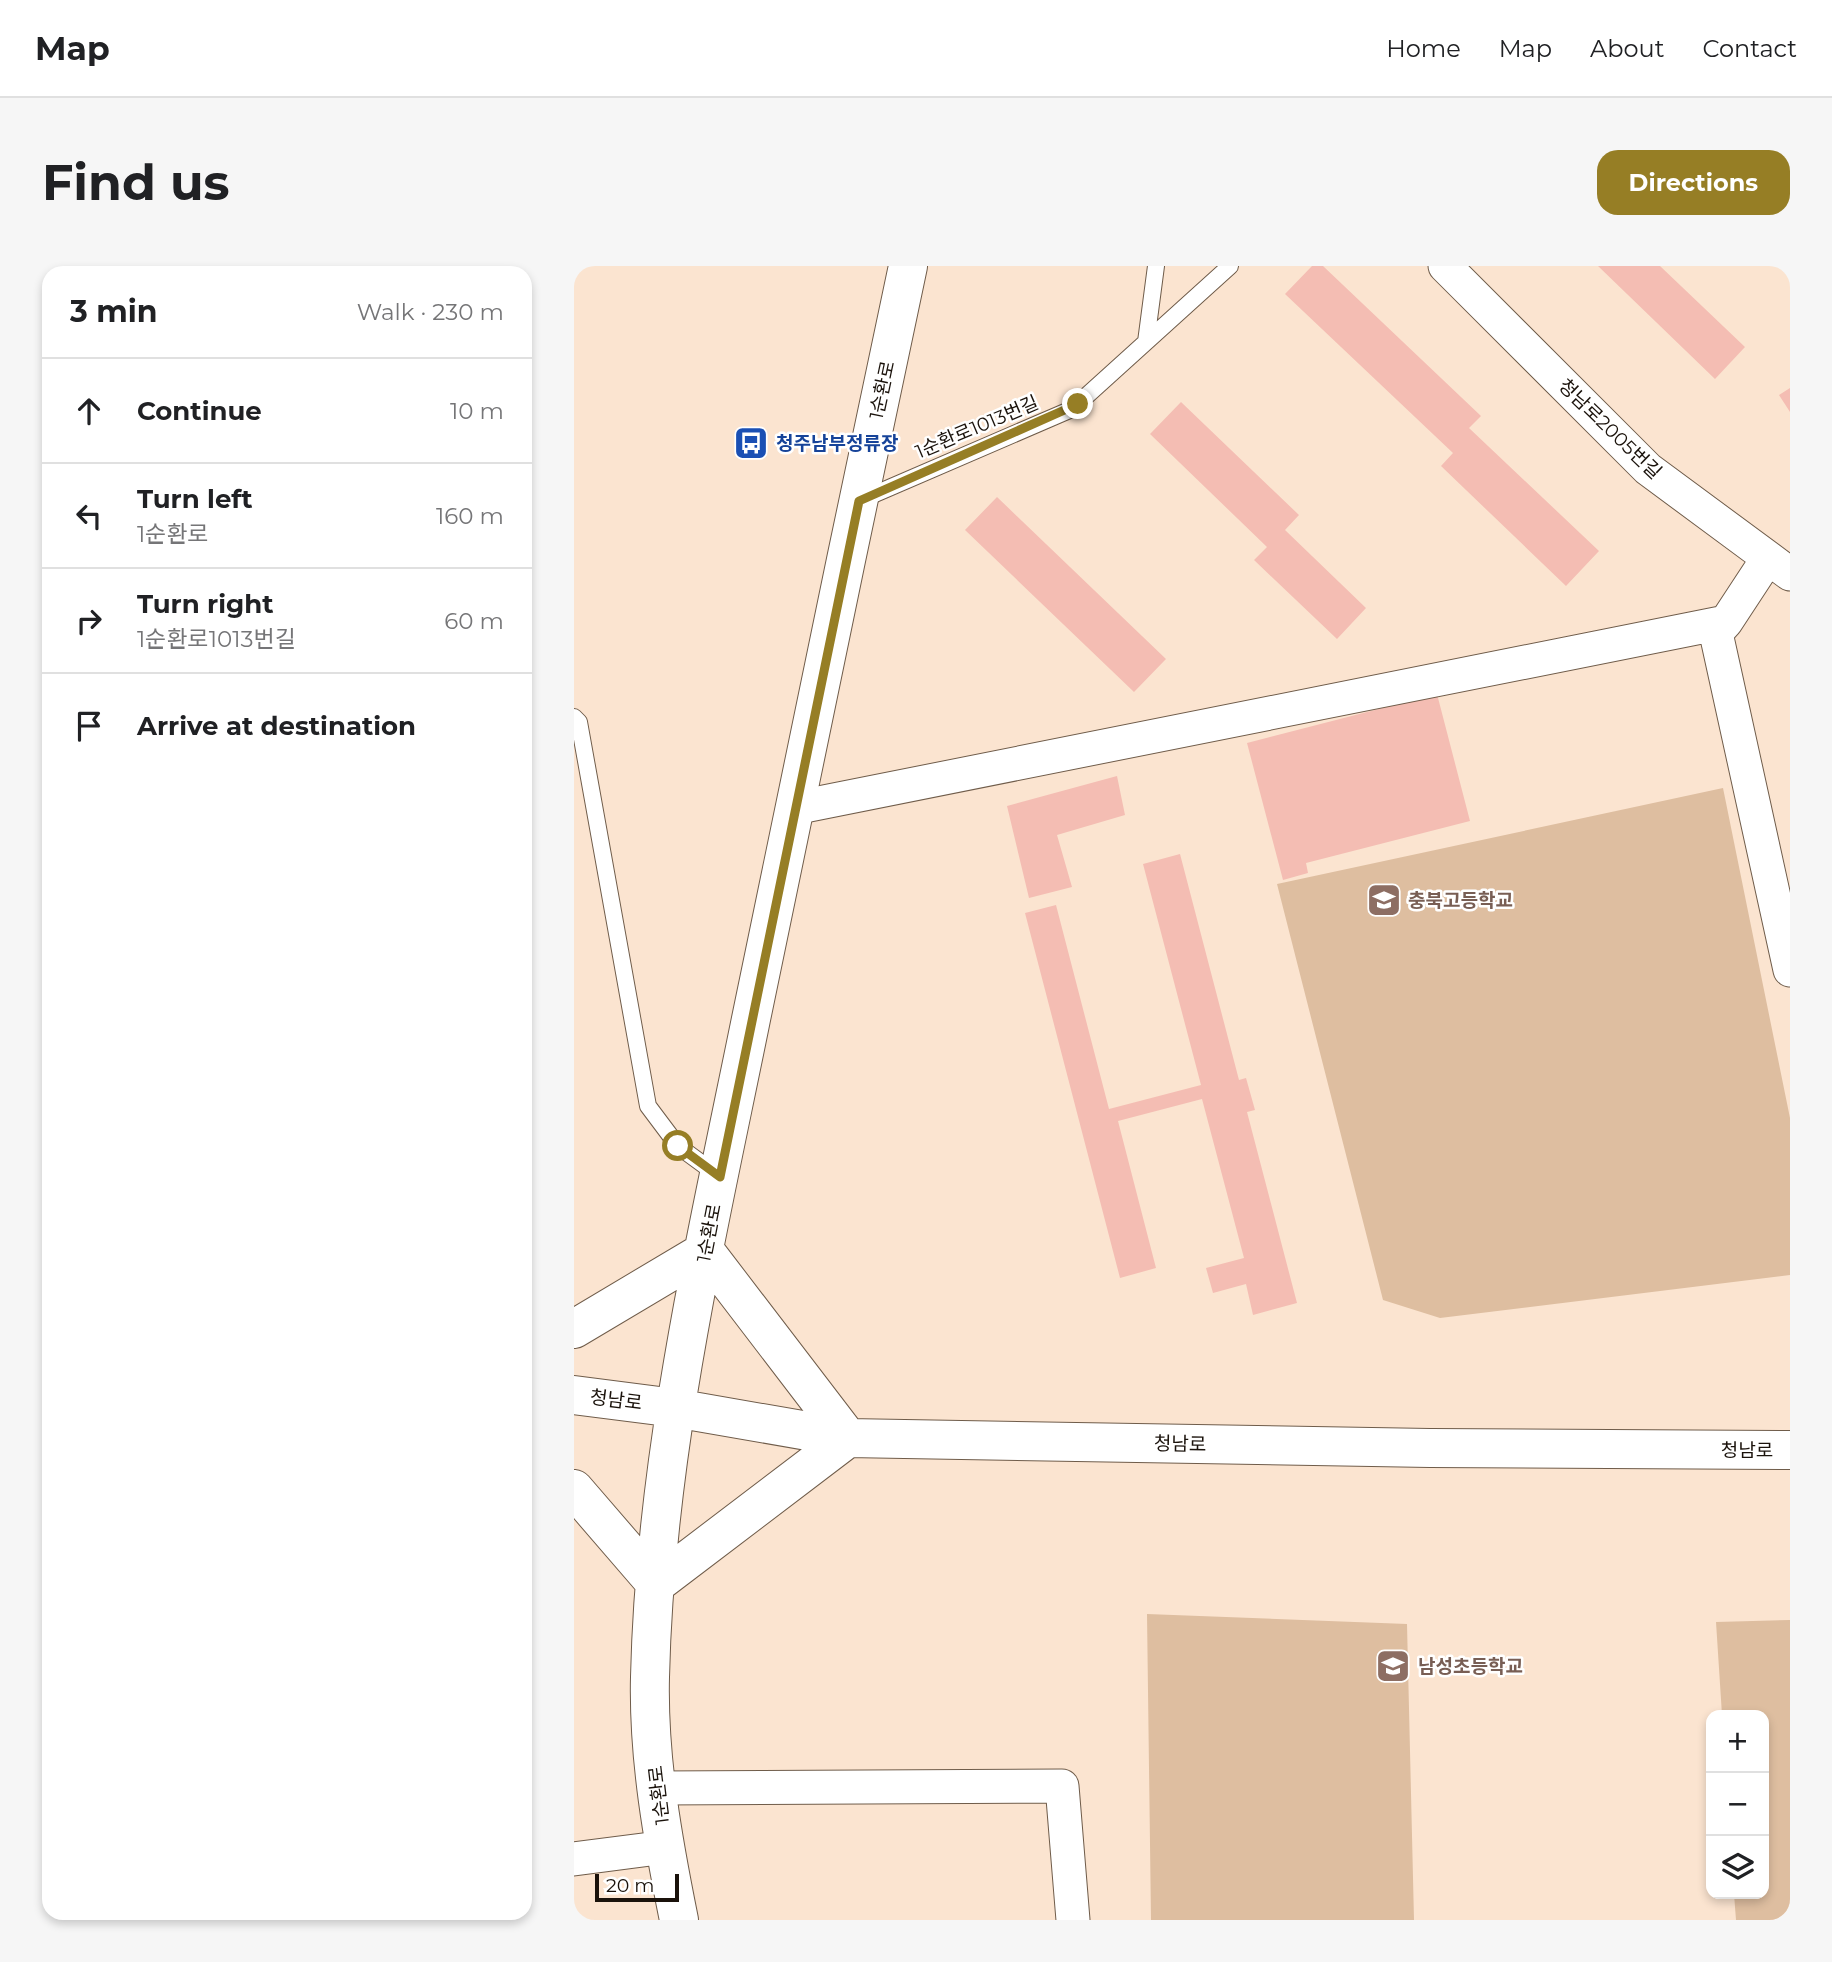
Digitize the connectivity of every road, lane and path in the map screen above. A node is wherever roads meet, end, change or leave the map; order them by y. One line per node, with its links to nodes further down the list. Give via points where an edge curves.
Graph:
1 (908, 266): 6 (main road, 1순환로)
2 (1156, 266): 5 (lane)
3 (1230, 266): 5 (lane, 1순환로1013번길)
4 (1445, 266): 7 (street, 청남로2005번길, via 1648,468)
5 (1146, 342): 6 (lane, 1순환로1013번길, via 1072,409)
6 (859, 501): 10 (main road, 1순환로)
7 (1779, 566): 8 (street)
8 (1726, 622): 10 (street); 11 (street, via 1717,634)
9 (574, 717): 12 (lane, via 579,722 648,1106 678,1146)
10 (794, 808): 12 (main road, 1순환로)
11 (1790, 970)
12 (720, 1177): 13 (main road, 1순환로)
13 (705, 1251): 14 (main road); 16 (main road, 1순환로); 17 (main road)
14 (574, 1329)
15 (574, 1395): 16 (main road, 청남로)
16 (675, 1408): 17 (main road, 청남로); 20 (main road, 1순환로)
17 (848, 1438): 18 (main road, 청남로); 20 (main road)
18 (1790, 1450)
19 (574, 1489): 20 (main road)
20 (656, 1584): 21 (main road, 1순환로, via 650,1680)
21 (656, 1788): 22 (main road, 1순환로); 25 (street, via 1062,1786)
22 (666, 1847): 23 (street); 24 (main road, 1순환로)
23 (574, 1859)
24 (678, 1920)
25 (1073, 1920)

